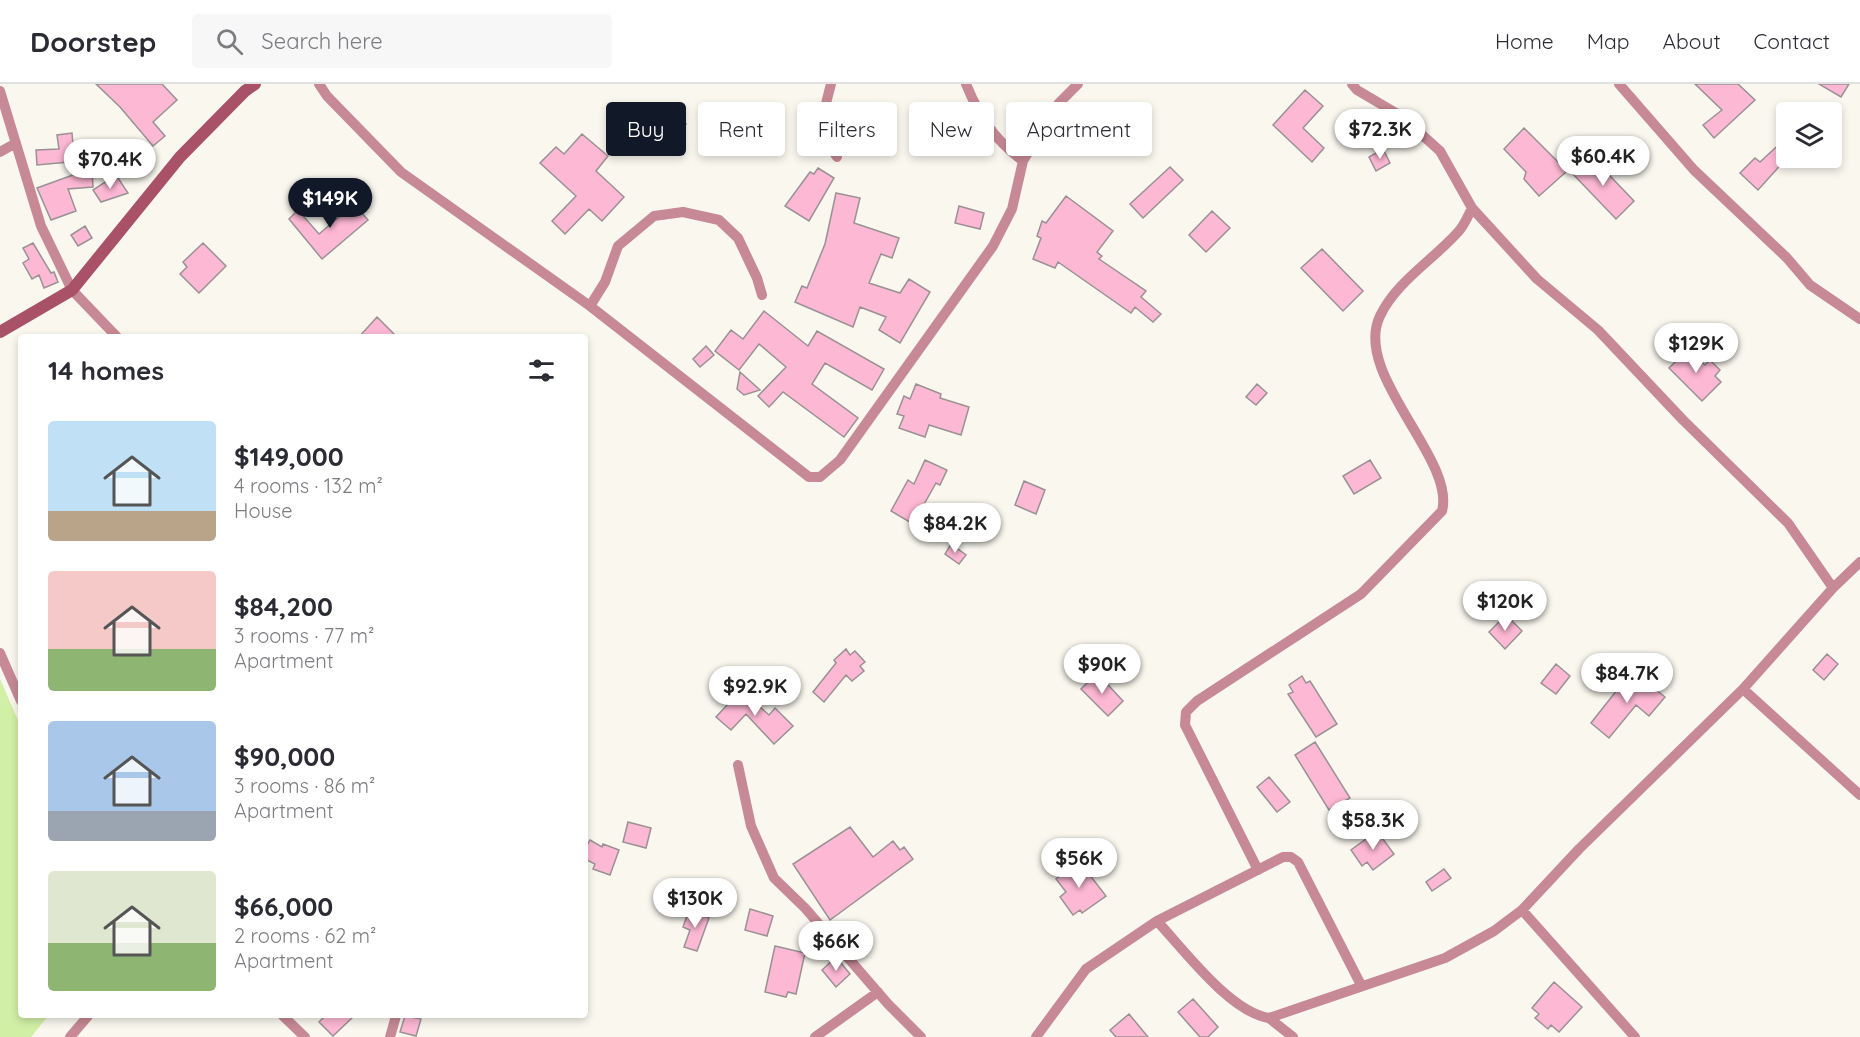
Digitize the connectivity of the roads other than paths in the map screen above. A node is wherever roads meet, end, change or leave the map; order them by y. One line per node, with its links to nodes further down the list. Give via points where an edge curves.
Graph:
1 (255, 84): 14 (street, via 180,157)
2 (319, 84): 16 (street, via 400,172)
3 (831, 84): 11 (street, via 824,112 824,141)
4 (966, 84): 12 (street, via 998,142)
5 (1078, 84): 12 (street, via 1058,104)
6 (1352, 84): 13 (street, via 1401,116 1440,151)
7 (1619, 84): 17 (street, via 1694,170 1810,285)
8 (0, 91): 9 (street)
9 (16, 143): 10 (street); 14 (street, via 41,226)
10 (0, 152)
11 (837, 157)
12 (1023, 161): 16 (street, via 1012,209 993,246 840,460 820,477 809,477 799,471)
13 (1472, 208): 21 (street, via 1537,279 1598,330 1788,523); 27 (street, via 1458,231 1392,298 1379,317 1375,337 1379,365 1436,472 1445,498 1442,511 1361,594 1242,670 1186,712 1185,725)
14 (72, 290): 18 (street); 19 (street)
15 (762, 295): 16 (street, via 738,238 719,220 683,212 654,216 618,246 605,282)
16 (590, 306)
17 (1860, 319)
18 (0, 332)
19 (114, 334)
20 (1860, 562): 21 (street)
21 (1833, 588): 23 (street)
22 (0, 653): 24 (street)
23 (1743, 689): 26 (street); 28 (street)
24 (18, 693)
25 (738, 765): 31 (street, via 751,825 774,878)
26 (1860, 795)
27 (1258, 870): 29 (street); 30 (street, via 1283,857 1298,862)
28 (1521, 910): 30 (street, via 1494,931 1445,958); 43 (street)
29 (1156, 921): 35 (street, via 1238,1004 1257,1016); 41 (street, via 1086,969)
30 (1361, 986): 35 (street)
31 (878, 992): 39 (street); 40 (street)
32 (86, 1018): 36 (street)
33 (285, 1018): 37 (street)
34 (395, 1018): 38 (street)
35 (1269, 1018): 42 (street)
36 (70, 1037)
37 (305, 1037)
38 (390, 1037)
39 (815, 1037)
40 (921, 1037)
41 (1036, 1037)
42 (1293, 1037)
43 (1635, 1037)

